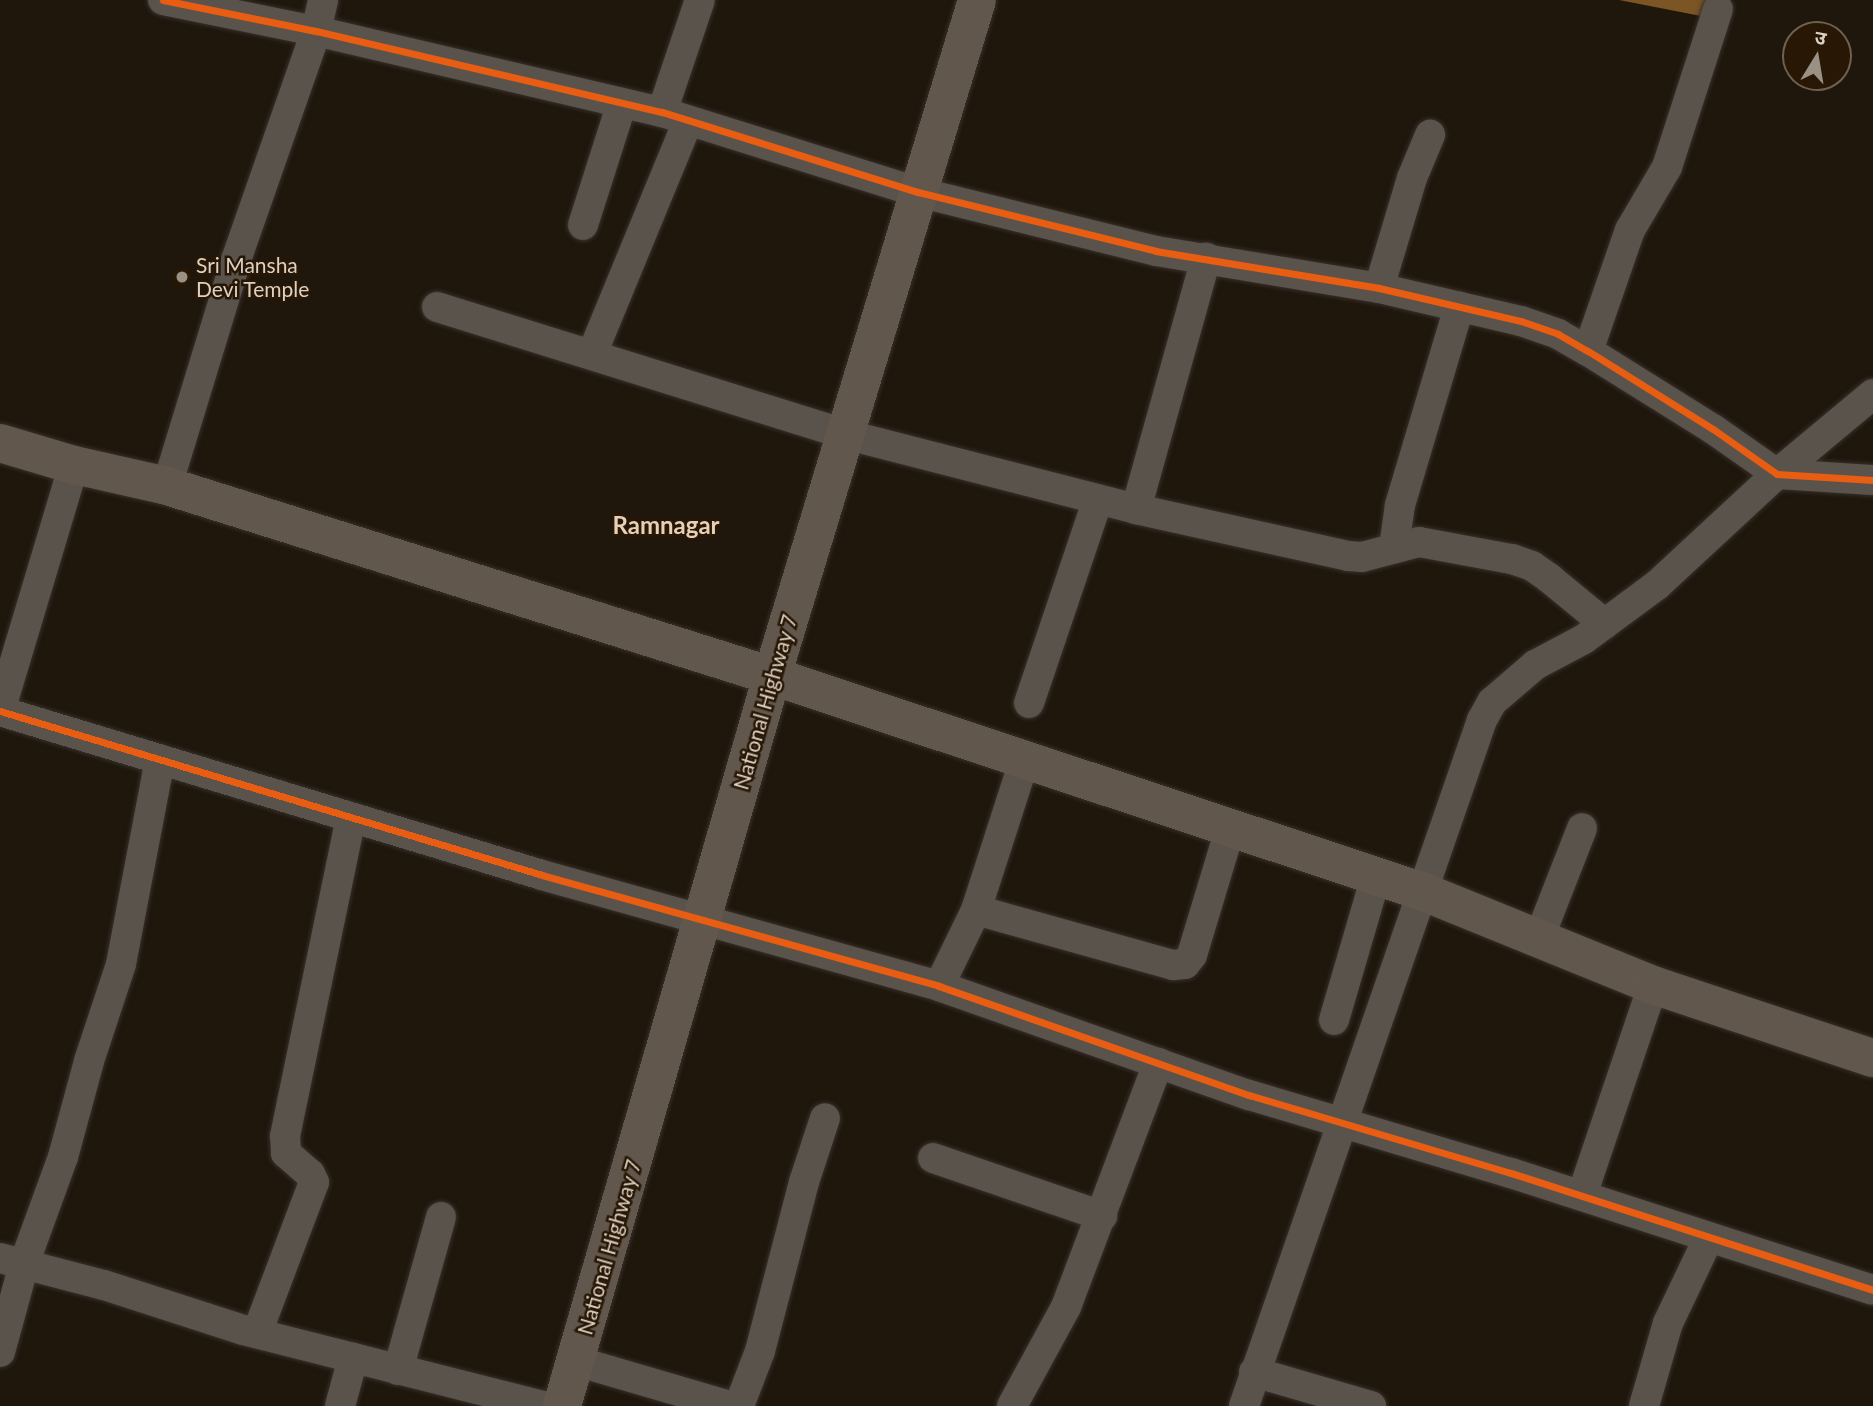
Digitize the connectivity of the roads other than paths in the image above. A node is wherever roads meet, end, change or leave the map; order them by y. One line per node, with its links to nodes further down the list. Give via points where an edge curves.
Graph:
1 (163, 0): 6 (street)
2 (323, 0): 6 (street)
3 (700, 0): 8 (street)
4 (977, 0): 10 (main road, National Highway 7)
5 (1718, 9): 16 (street, via 1667,167 1630,230)
6 (316, 31): 7 (street); 24 (street, via 236,260)
7 (622, 103): 8 (street); 11 (street)
8 (675, 117): 10 (street); 17 (street)
9 (1430, 135): 13 (street, via 1412,178)
10 (918, 192): 12 (street, via 1157,251); 19 (main road, National Highway 7)
11 (583, 225)
12 (1206, 258): 13 (street); 26 (street)
13 (1380, 288): 15 (street)
14 (437, 307): 17 (street)
15 (1459, 307): 16 (street, via 1534,325); 27 (street, via 1400,505)
16 (1588, 352): 22 (street)
17 (592, 354): 19 (street)
18 (1873, 394): 22 (street)
19 (844, 434): 25 (street); 29 (main road, National Highway 7)
20 (0, 443): 21 (main road)
21 (75, 465): 24 (main road); 31 (street, via 0,711)
22 (1777, 474): 23 (street); 28 (street, via 1657,586)
23 (1873, 480)
24 (167, 485): 29 (main road)
25 (1098, 499): 26 (street); 30 (street)
26 (1136, 509): 27 (street, via 1348,556 1362,557)
27 (1394, 547): 28 (street, via 1419,542 1532,566)
28 (1605, 624): 37 (street, via 1535,665 1492,702)
29 (772, 676): 32 (main road); 39 (main road, National Highway 7)
30 (1029, 703)
31 (160, 760): 33 (street); 53 (street, via 121,964 63,1157)
32 (1024, 761): 35 (main road); 38 (street)
33 (351, 818): 39 (street); 55 (street, via 285,1136 286,1153 314,1182)
34 (1581, 828): 40 (street)
35 (1230, 829): 36 (main road); 38 (street, via 1192,955 1185,964 1173,965)
36 (1376, 876): 37 (main road); 43 (street)
37 (1424, 892): 40 (main road); 47 (street)
38 (976, 910): 42 (street)
39 (703, 920): 42 (street); 58 (main road, National Highway 7)
40 (1539, 938): 41 (main road)
41 (1653, 985): 44 (main road); 49 (street)
42 (939, 986): 45 (street)
43 (1334, 1020)
44 (1873, 1058)
45 (1158, 1063): 47 (street); 50 (street)
46 (825, 1118): 65 (street, via 760,1351)
47 (1342, 1125): 49 (street); 60 (street)
48 (933, 1158): 50 (street)
49 (1582, 1195): 52 (street)
50 (1102, 1216): 66 (street, via 1054,1334)
51 (440, 1217): 59 (street)
52 (1709, 1237): 54 (street); 69 (street, via 1668,1323)
53 (12, 1261): 55 (street); 56 (street)
54 (1873, 1290)
55 (257, 1333): 57 (street)
56 (0, 1352)
57 (353, 1358): 59 (street); 61 (street)
58 (576, 1361): 63 (main road, National Highway 7); 64 (street)
59 (398, 1370): 62 (street)
60 (1254, 1372): 67 (street); 68 (street)
61 (340, 1406)
62 (542, 1406)
63 (562, 1406)
64 (730, 1406)
65 (739, 1406)
66 (1012, 1406)
67 (1244, 1406)
68 (1371, 1406)
69 (1644, 1406)

